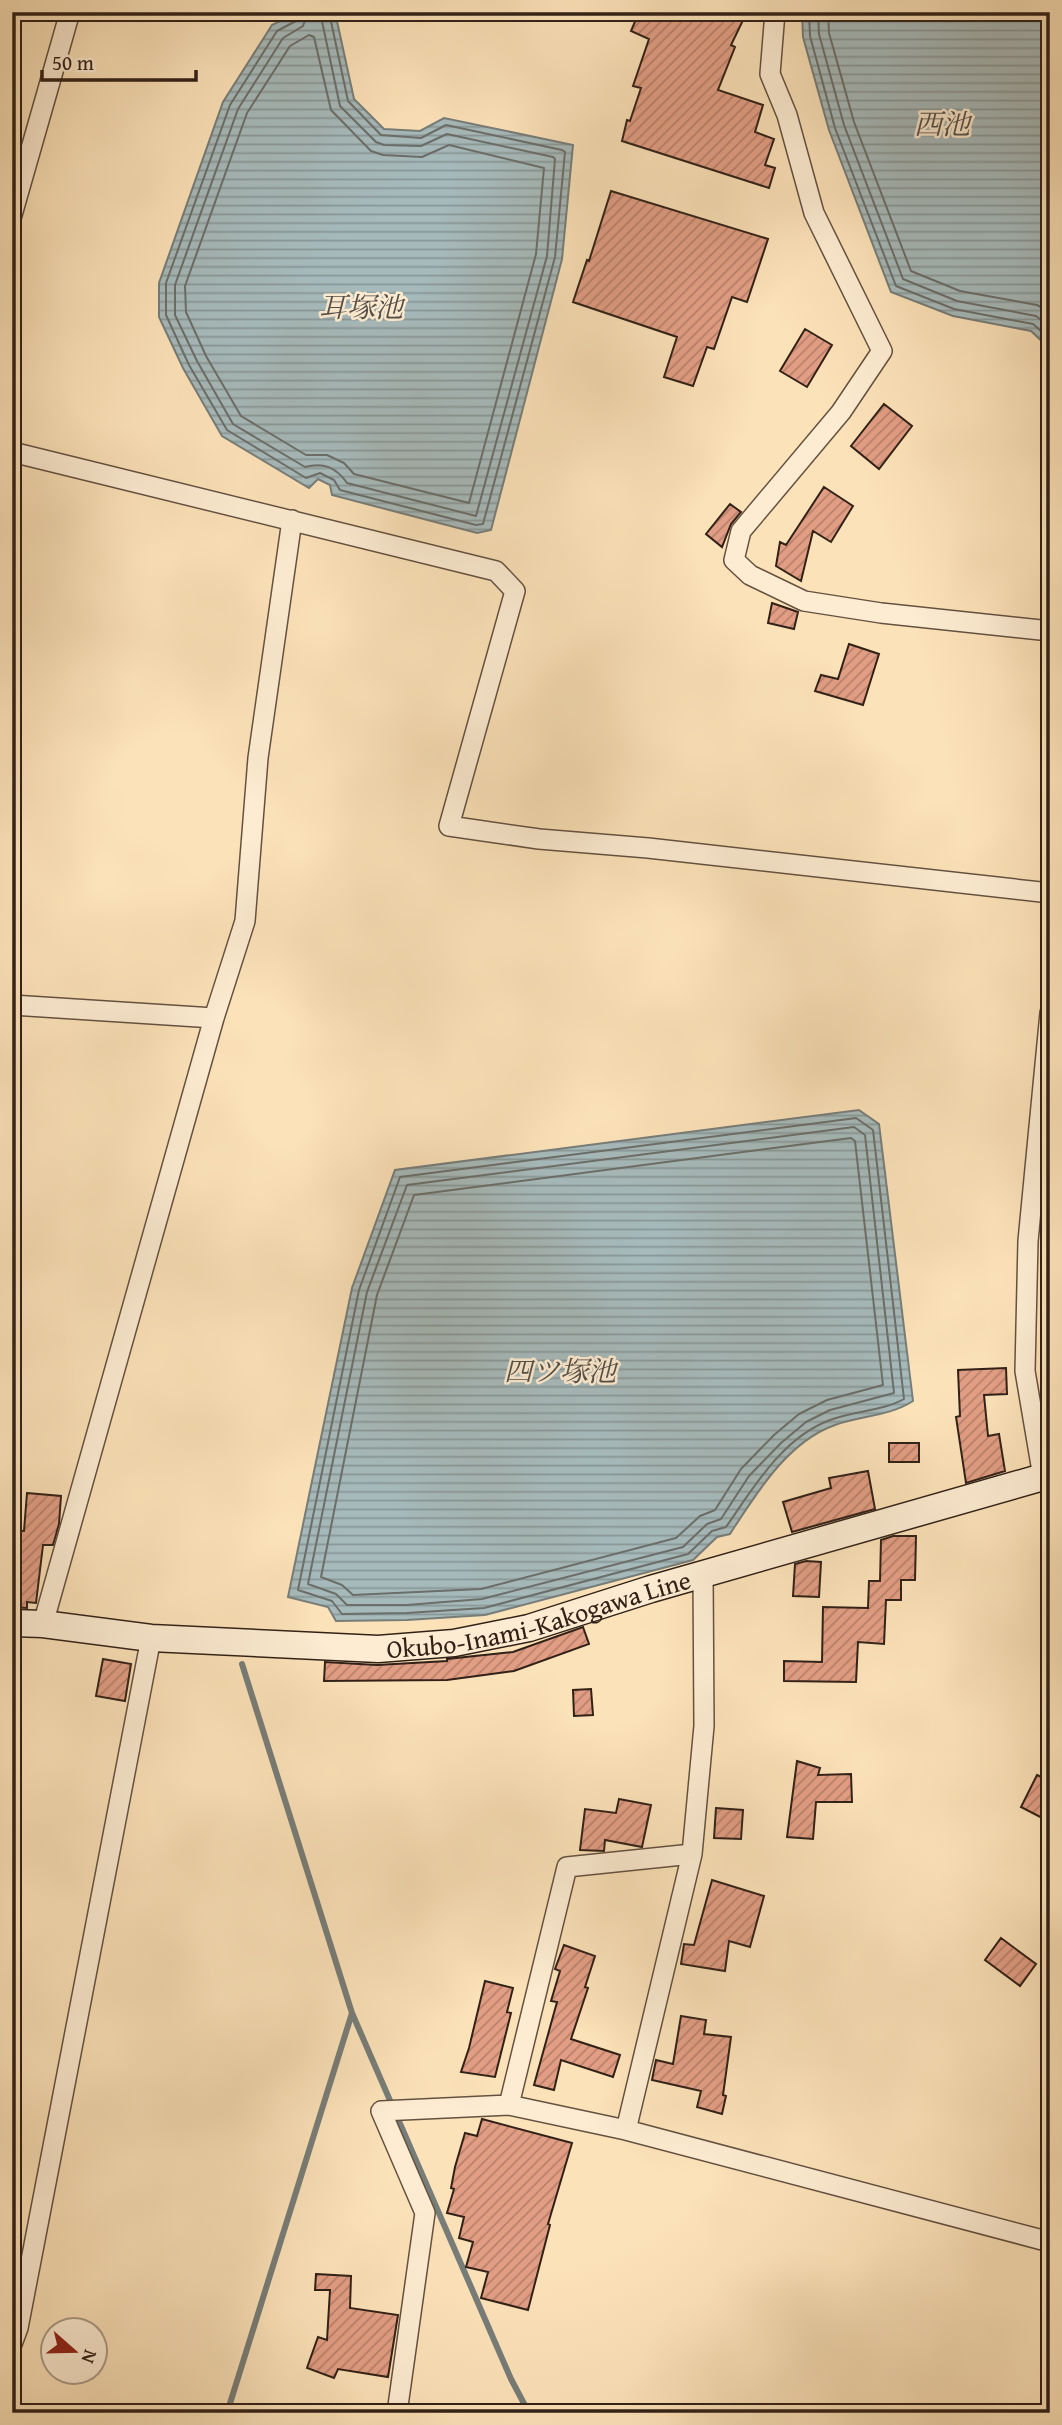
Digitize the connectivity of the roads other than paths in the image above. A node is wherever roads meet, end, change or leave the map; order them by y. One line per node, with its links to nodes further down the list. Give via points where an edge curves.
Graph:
1 (70, 12): 3 (street)
2 (775, 12): 6 (street, via 770,74 787,115 814,213 882,351 841,412 741,531 734,560 750,575 804,601)
3 (12, 215)
4 (12, 452): 5 (street)
5 (292, 520): 7 (street, via 496,571 515,591 449,826); 10 (street, via 258,758 245,921)
6 (1050, 631)
7 (1050, 893)
8 (12, 1005): 10 (street)
9 (1050, 1013): 11 (street, via 1028,1241 1025,1371)
10 (214, 1018): 14 (street)
11 (1047, 1476): 12 (main road, Okubo-Inami-Kakogawa Line)
12 (703, 1574): 15 (main road, Okubo-Inami-Kakogawa Line, via 529,1628 454,1643 378,1649); 16 (street, via 704,1726)
13 (12, 1623): 14 (main road, Okubo-Inami-Kakogawa Line)
14 (43, 1624): 15 (main road, Okubo-Inami-Kakogawa Line)
15 (151, 1638): 20 (street)
16 (692, 1854): 17 (street, via 567,1867); 18 (street)
17 (509, 2105): 18 (street); 21 (street, via 381,2111 425,2213)
18 (626, 2130): 19 (street)
19 (1050, 2242)
20 (12, 2344)
21 (397, 2413)

